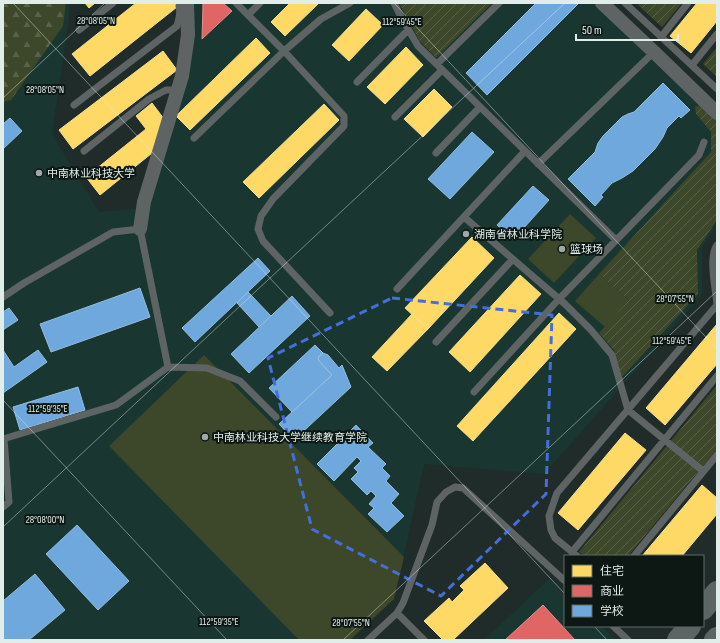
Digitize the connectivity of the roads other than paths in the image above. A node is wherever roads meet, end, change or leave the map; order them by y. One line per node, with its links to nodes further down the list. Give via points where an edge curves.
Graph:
1 (113, 3): 13 (lane)
2 (236, 3): 11 (lane)
3 (260, 3): 11 (lane)
4 (350, 3): 17 (lane, via 322,20)
5 (394, 3): 14 (lane)
6 (499, 3): 20 (lane)
7 (602, 3): 18 (street)
8 (688, 3): 16 (lane)
9 (183, 4): 12 (street)
10 (628, 4): 16 (lane)
11 (248, 15): 17 (lane)
12 (182, 25): 23 (street, via 188,35 182,76); 24 (lane)
13 (79, 30)
14 (408, 30): 20 (lane, via 418,46); 21 (lane)
15 (717, 34): 19 (lane)
16 (661, 37): 19 (lane)
17 (284, 50): 28 (lane); 43 (lane, via 344,116 344,126 273,199 261,216 258,229 263,241)
18 (654, 52): 26 (street); 33 (lane)
19 (692, 65): 22 (lane)
20 (439, 67): 25 (lane); 27 (lane)
21 (357, 82)
22 (717, 89)
23 (177, 90): 30 (lane, via 166,90 149,99); 35 (street, via 144,202)
24 (74, 105)
25 (480, 107): 31 (lane); 32 (lane)
26 (717, 113)
27 (395, 117)
28 (194, 138)
29 (704, 142): 36 (lane, via 699,155)
30 (84, 151)
31 (526, 152): 33 (lane); 34 (lane)
32 (436, 153)
33 (538, 164): 36 (lane)
34 (464, 217): 38 (lane); 39 (lane)
35 (140, 230): 40 (lane, via 113,232); 45 (lane)
36 (616, 240): 41 (lane)
37 (717, 245): 42 (lane, via 712,263)
38 (513, 259): 41 (lane); 44 (lane)
39 (397, 289)
40 (3, 297)
41 (559, 299): 47 (lane); 48 (lane, via 612,355)
42 (717, 306): 48 (lane)
43 (330, 313)
44 (436, 342)
45 (168, 367): 49 (lane, via 207,368 240,381); 50 (lane, via 116,405)
46 (717, 376): 51 (lane)
47 (474, 392)
48 (628, 410): 51 (lane); 55 (lane, via 557,494 549,516 551,530 555,538)
49 (276, 417)
50 (3, 439): 54 (lane, via 8,502)
51 (664, 440): 53 (lane); 55 (lane)
52 (717, 455): 53 (lane)
53 (703, 471): 56 (lane)
54 (3, 507)
55 (575, 554)
56 (635, 555)
57 (564, 580): 60 (lane, via 463,488 455,487 437,502 432,525)
58 (717, 592): 59 (main road)
59 (704, 608)
60 (397, 613): 64 (lane); 65 (lane)
61 (614, 627): 66 (lane)
62 (689, 627): 67 (main road)
63 (717, 638): 68 (main road)
64 (368, 640)
65 (424, 640)
66 (628, 640)
67 (678, 640)
68 (715, 640)

